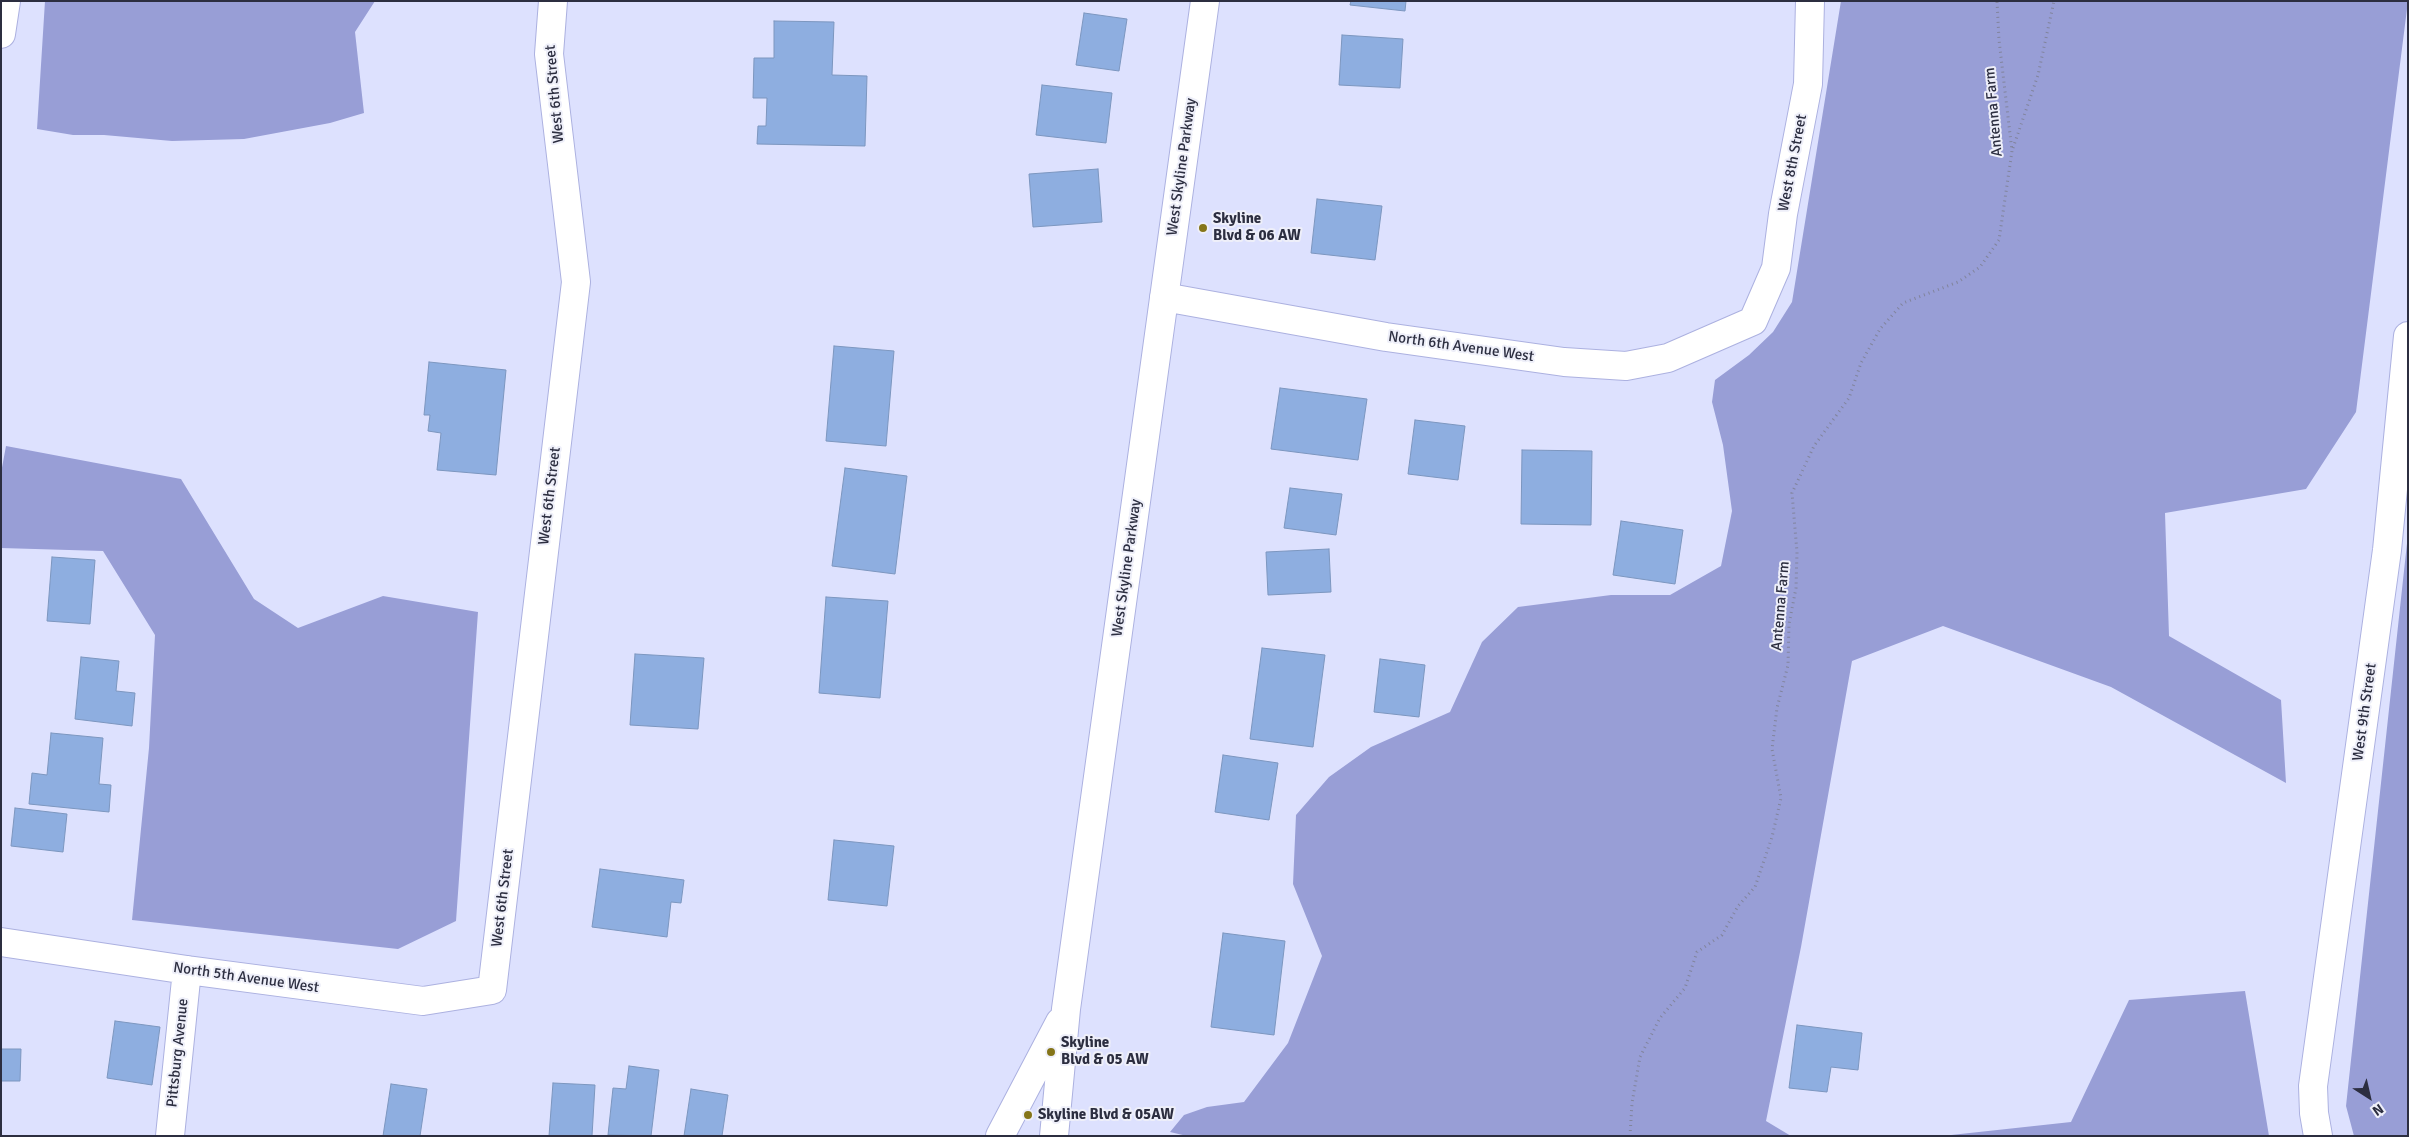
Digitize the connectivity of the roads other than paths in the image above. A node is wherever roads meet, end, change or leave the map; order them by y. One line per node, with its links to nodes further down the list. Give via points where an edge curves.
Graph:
1 (6, 1): 5 (street)
2 (553, 1): 11 (street, West 6th Street, via 548,54 576,282)
3 (1205, 1): 6 (street, West Skyline Parkway)
4 (1810, 1): 7 (street, West 8th Street, via 1808,84 1776,268)
5 (1, 34)
6 (1164, 297): 7 (street, North 6th Avenue West, via 1386,337 1564,362 1626,366 1668,358); 12 (street, West Skyline Parkway)
7 (1753, 321)
8 (2408, 336): 16 (street, West 9th Street, via 2388,550 2312,1086)
9 (1, 942): 10 (street, North 5th Avenue West)
10 (186, 970): 11 (street, North 5th Avenue West, via 423,1001); 13 (street, Pittsburg Avenue)
11 (492, 990)
12 (1066, 1009): 14 (street); 15 (street, West Skyline Parkway)
13 (170, 1136)
14 (1000, 1136)
15 (1054, 1136)
16 (2318, 1136)

